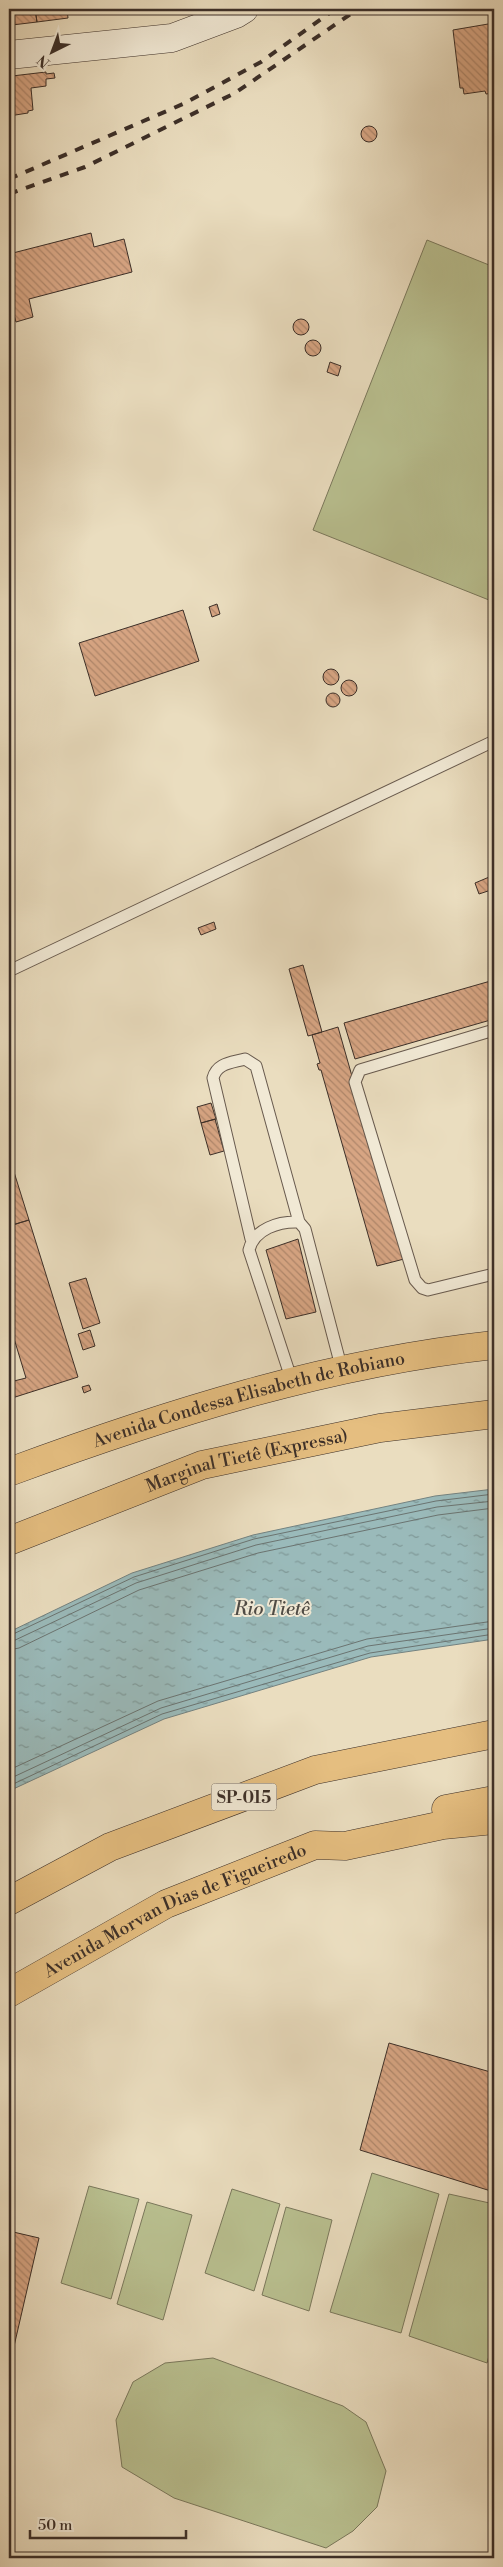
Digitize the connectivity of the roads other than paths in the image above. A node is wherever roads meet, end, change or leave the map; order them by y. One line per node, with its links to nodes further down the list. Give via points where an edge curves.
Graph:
1 (244, 9): 2 (main road, via 172,38)
2 (9, 55)
3 (494, 741): 4 (lane)
4 (9, 971)
5 (494, 1030): 8 (lane, via 360,1070 355,1082 415,1280 428,1290)
6 (299, 1222): 7 (lane, via 290,1221 259,1231); 7 (lane, via 256,1066 245,1059 220,1066 213,1078); 10 (lane, via 305,1229)
7 (251, 1239): 11 (lane, via 249,1250)
8 (494, 1274)
9 (494, 1345): 10 (highway, Avenida Condessa Elisabeth de Robiano)
10 (342, 1370): 11 (highway, Avenida Condessa Elisabeth de Robiano)
11 (292, 1381): 13 (highway, Avenida Condessa Elisabeth de Robiano, via 123,1430)
12 (494, 1414): 14 (highway, Marginal Tietê (Expressa), via 380,1428 202,1464)
13 (9, 1472)
14 (9, 1541)
15 (494, 1734): 19 (highway, SP-015, via 315,1770 110,1847)
16 (494, 1800): 18 (highway, via 414,1815)
17 (494, 1820): 18 (highway, Avenida Morvan Dias de Figueiredo, via 443,1825 345,1846)
18 (315, 1845): 20 (highway, Avenida Morvan Dias de Figueiredo, via 166,1904)
19 (9, 1901)
20 (9, 1993)

